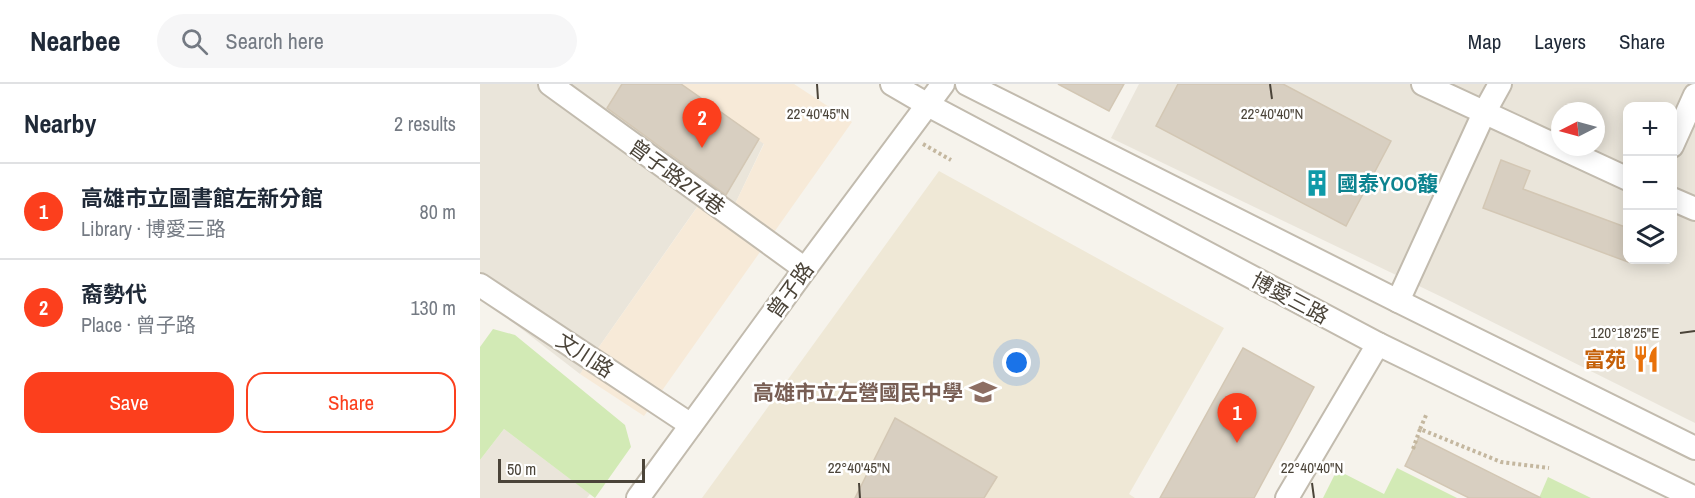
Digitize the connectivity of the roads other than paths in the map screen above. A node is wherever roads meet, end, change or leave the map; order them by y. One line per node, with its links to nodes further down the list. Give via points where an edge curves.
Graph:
1 (550, 84): 14 (street, 曾子路274巷)
2 (892, 84): 8 (street, 博愛三路)
3 (943, 84): 8 (street, 曾子路)
4 (967, 84): 16 (street)
5 (1423, 84): 9 (street)
6 (1500, 84): 9 (street)
7 (1695, 95): 10 (street)
8 (928, 105): 14 (street, 曾子路); 17 (street, 博愛三路)
9 (1484, 113): 11 (street); 16 (street)
10 (1677, 135)
11 (1623, 177)
12 (1677, 201): 13 (street)
13 (1695, 209)
14 (805, 269): 18 (street, 曾子路)
15 (483, 295): 18 (street, 文川路)
16 (1398, 302): 19 (street)
17 (1378, 344): 21 (street); 22 (street, 博愛三路)
18 (691, 425): 20 (street, 曾子路)
19 (1695, 448)
20 (638, 498)
21 (1287, 498)
22 (1695, 498)

